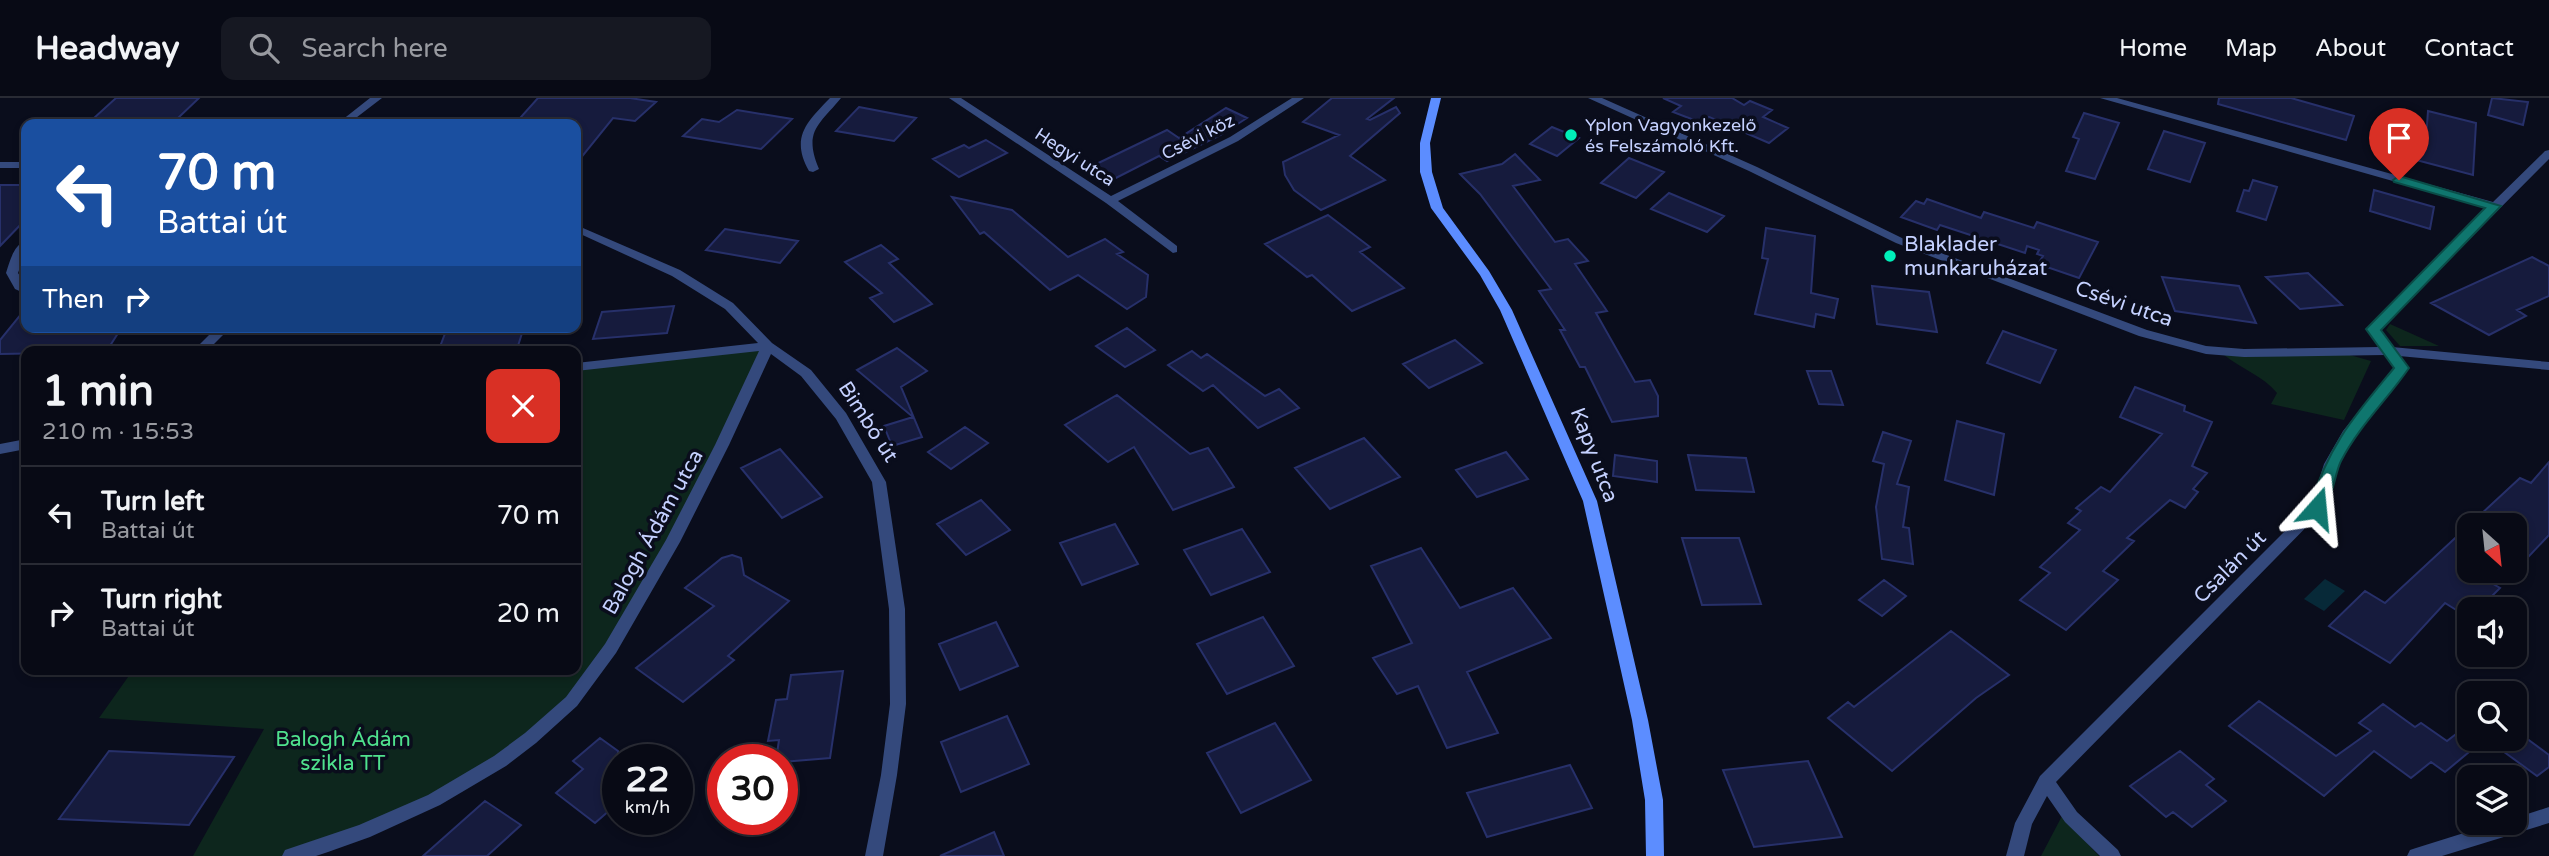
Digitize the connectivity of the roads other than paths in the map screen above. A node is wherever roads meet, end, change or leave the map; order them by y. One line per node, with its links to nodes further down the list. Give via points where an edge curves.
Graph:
1 (377, 98): 10 (street)
2 (836, 98): 14 (street, via 806,131 803,150)
3 (954, 98): 15 (street, Hegyi utca)
4 (1299, 98): 15 (street, Csévi köz, via 1234,139)
5 (1436, 98): 33 (street, Kapy utca, via 1426,143 1426,172 1437,208 1506,310 1590,501 1642,734 1654,800)
6 (1592, 98): 9 (street, Csévi utca)
7 (1630, 98): 9 (street)
8 (2105, 98): 16 (street)
9 (1617, 109): 24 (street, Csévi utca, via 1900,241 2143,333 2206,350 2244,353)
10 (349, 119)
11 (2549, 153): 16 (street)
12 (0, 165): 13 (street)
13 (21, 165)
14 (813, 169)
15 (1110, 201): 18 (street, Hegyi utca)
16 (2494, 206): 24 (street, via 2373,329)
17 (581, 230): 23 (street, Bimbó út, via 676,273 729,306)
18 (1174, 249)
19 (21, 250): 20 (street, via 12,273)
20 (21, 287)
21 (219, 333): 22 (street)
22 (204, 346)
23 (768, 346): 25 (street); 31 (street, Balogh Ádám utca, via 719,459 658,569 601,666 562,712 505,759 434,800 341,841); 32 (street, Bimbó út, via 806,373 841,416 879,482 897,609 898,704)
24 (2392, 351): 26 (street); 29 (street, Csalán út, via 2402,368 2348,434 2331,464 2317,508)
25 (581, 366)
26 (2549, 366)
27 (21, 445): 28 (street)
28 (0, 449)
29 (2046, 780): 34 (street, Csalán út, via 2024,823); 35 (street, via 2071,817)
30 (2549, 815): 36 (street)
31 (291, 856)
32 (874, 856)
33 (1655, 856)
34 (2015, 856)
35 (2112, 856)
36 (2416, 856)

